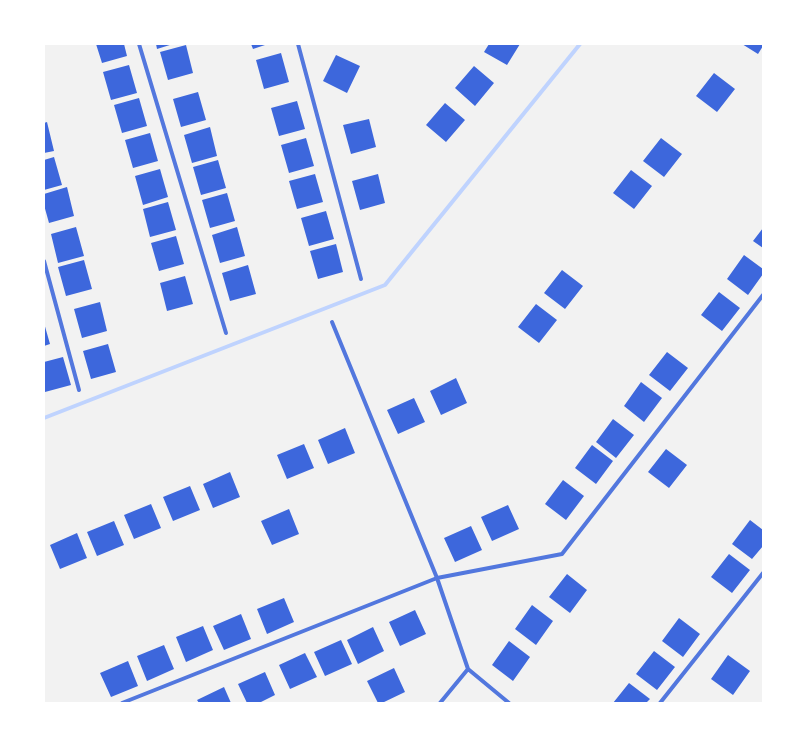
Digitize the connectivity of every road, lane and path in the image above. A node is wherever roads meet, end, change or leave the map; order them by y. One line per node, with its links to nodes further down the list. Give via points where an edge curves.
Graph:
1 (139, 44): 7 (street)
2 (298, 44): 4 (street)
3 (44, 261): 8 (street)
4 (362, 280)
5 (763, 296): 10 (street, via 562,554)
6 (332, 322): 10 (street)
7 (226, 333)
8 (79, 390)
9 (763, 573): 15 (street)
10 (437, 578): 11 (street); 12 (street)
11 (468, 669): 13 (street); 14 (street)
12 (122, 703)
13 (440, 703)
14 (509, 703)
15 (660, 703)

